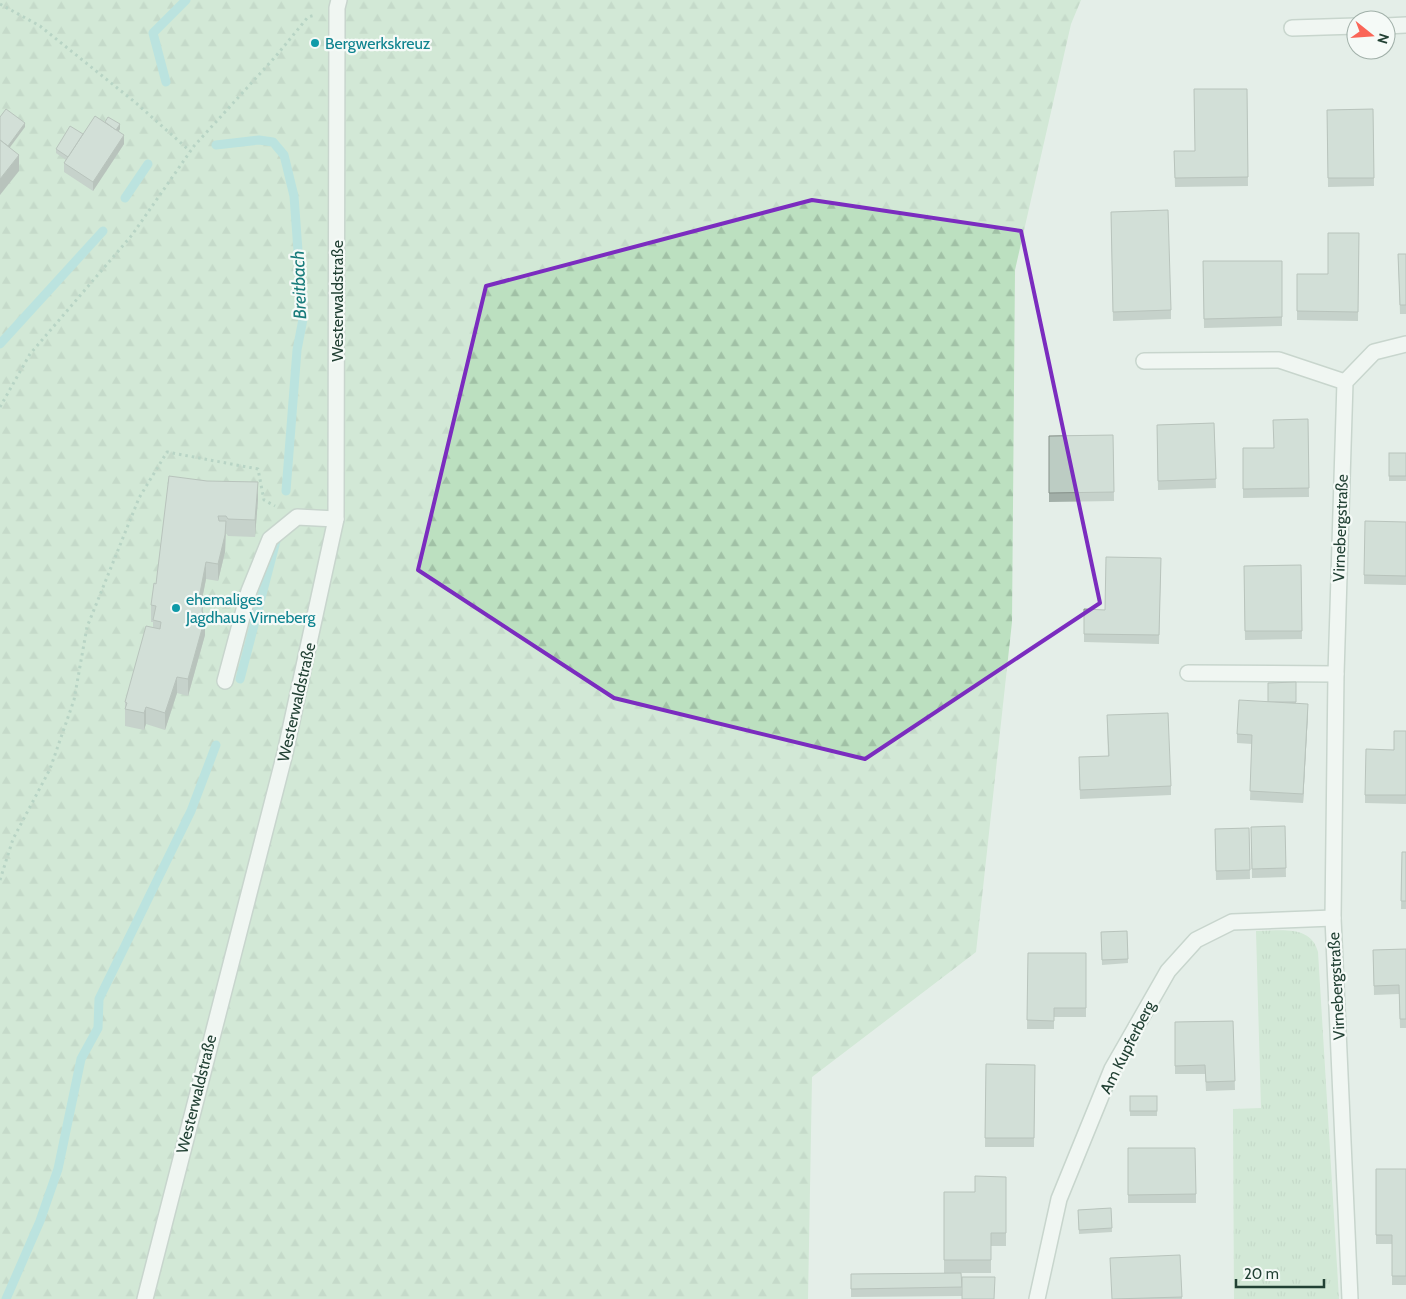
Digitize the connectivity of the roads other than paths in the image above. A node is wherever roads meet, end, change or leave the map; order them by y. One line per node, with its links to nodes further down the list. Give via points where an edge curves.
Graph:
1 (338, 4): 7 (street, Westerwaldstraße)
2 (1346, 26): 3 (street)
3 (1292, 28)
4 (1406, 344): 6 (street, via 1374,352)
5 (1144, 361): 6 (street, via 1278,360)
6 (1344, 382): 9 (street, Virnebergstraße)
7 (336, 519): 10 (street, via 297,517 270,539 249,591); 12 (street, Westerwaldstraße, via 285,753)
8 (1188, 673): 9 (street)
9 (1336, 674): 11 (street, Virnebergstraße)
10 (225, 681)
11 (1333, 918): 13 (street, Am Kupferberg, via 1232,922 1196,940 1168,971 1112,1069 1060,1199); 14 (street, Virnebergstraße)
12 (145, 1299)
13 (1037, 1299)
14 (1350, 1299)

